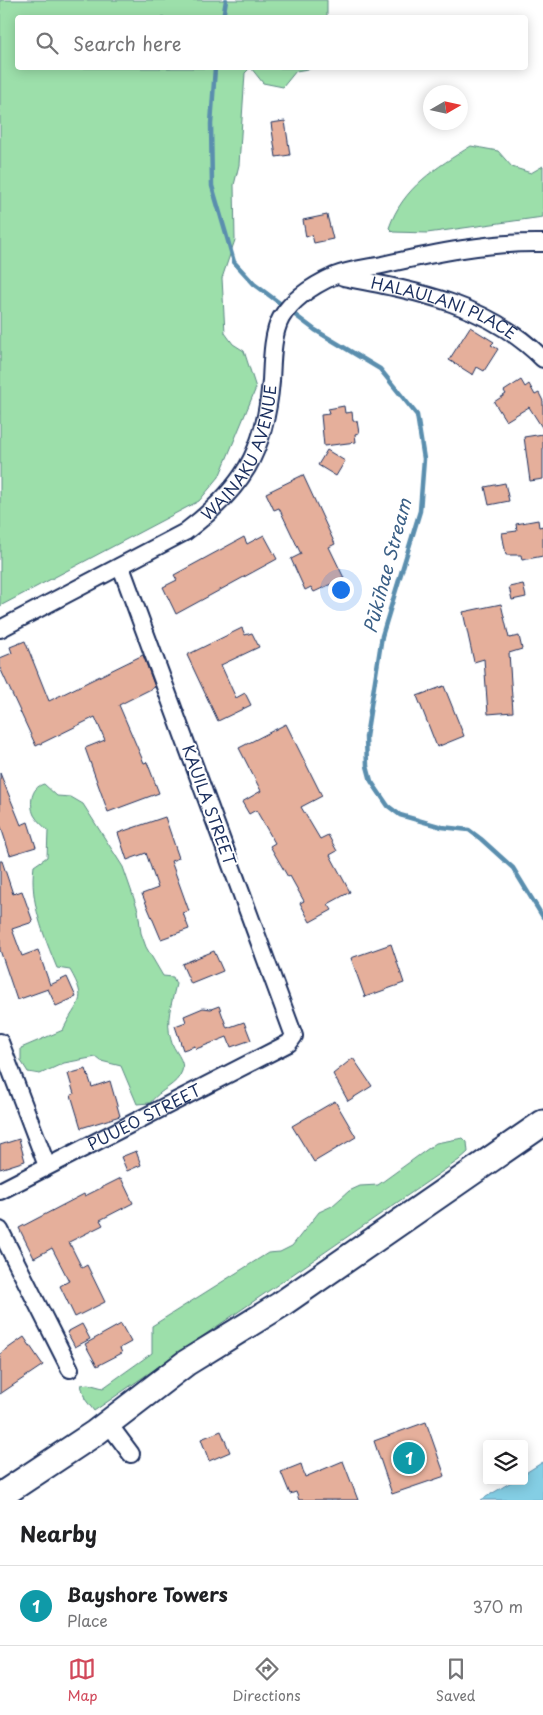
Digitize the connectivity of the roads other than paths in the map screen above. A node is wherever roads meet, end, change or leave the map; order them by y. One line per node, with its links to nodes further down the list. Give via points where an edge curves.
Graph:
1 (543, 243): 2 (street, WAINAKU AVENUE, via 512,242 426,255)
2 (336, 276): 3 (street, HALAULANI PLACE, via 388,285 468,308 504,326); 4 (street, WAINAKU AVENUE, via 311,288 291,304 280,319 273,352 268,412 252,460 241,480 212,512 185,532)
3 (543, 359)
4 (121, 567): 5 (street, WAINAKU AVENUE); 7 (street, KAUILA STREET, via 293,1030 294,1036)
5 (0, 629)
6 (0, 1042): 9 (street)
7 (289, 1043): 9 (street, PUUEO STREET)
8 (543, 1123): 13 (main road, via 280,1305 186,1363)
9 (47, 1166): 10 (street, PUUEO STREET)
10 (0, 1191)
11 (0, 1230): 12 (street)
12 (70, 1369)
13 (108, 1423): 14 (street); 15 (main road)
14 (131, 1454)
15 (0, 1496)

